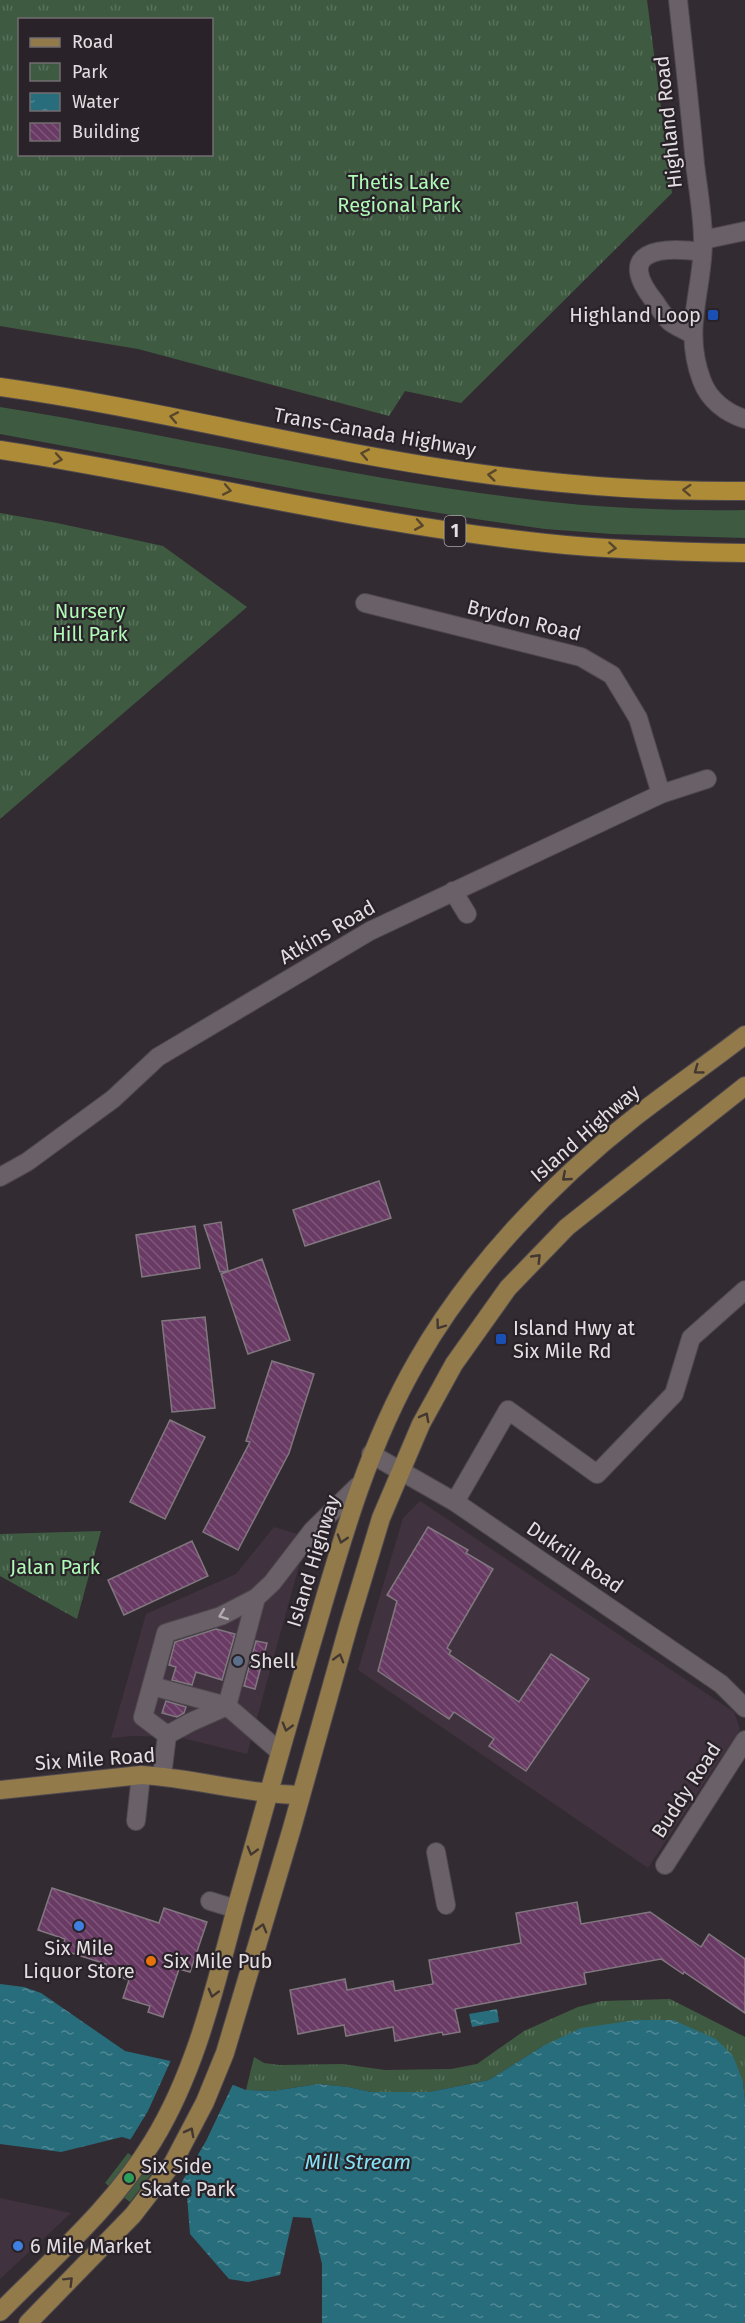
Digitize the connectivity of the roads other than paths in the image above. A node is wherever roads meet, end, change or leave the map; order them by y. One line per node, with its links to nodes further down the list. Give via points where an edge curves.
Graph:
1 (678, 0): 3 (street, Highland Road)
2 (745, 231): 3 (street)
3 (703, 246): 4 (street, Highland Road); 4 (street, via 658,250 643,258 638,272 642,287 670,321)
4 (693, 335): 6 (street, Highland Road, via 695,356 708,392 720,406)
5 (0, 387): 8 (highway, Trans-Canada Highway, one-way to 5, via 602,487 468,472)
6 (745, 419)
7 (0, 450): 9 (highway, 1, one-way to 9, via 450,530 649,552)
8 (745, 491)
9 (745, 553)
10 (365, 603): 12 (street, Brydon Road, via 581,657 612,675 638,718)
11 (707, 779): 12 (street, Atkins Road)
12 (661, 794): 13 (street, Atkins Road)
13 (453, 891): 14 (street); 17 (street, Atkins Road, via 370,931 158,1057 113,1099)
14 (467, 914)
15 (745, 1035): 19 (main road, Island Highway, one-way to 19, via 625,1125 554,1187 502,1244 433,1333)
16 (745, 1086): 20 (main road, one-way to 16, via 454,1364 507,1288 567,1227)
17 (0, 1177)
18 (745, 1290): 22 (street, via 691,1338 674,1394 597,1474 508,1410)
19 (371, 1454): 20 (street, Dukrill Road); 21 (main road, Island Highway)
20 (401, 1470): 22 (street, Dukrill Road); 34 (main road, one-way to 20, via 375,1539)
21 (358, 1486): 23 (street, via 312,1531); 29 (main road, Island Highway, one-way to 29)
22 (455, 1502): 26 (street, Dukrill Road, via 721,1684)
23 (256, 1598): 24 (street, one-way to 24, via 221,1616 166,1633); 25 (street)
24 (152, 1686): 25 (street); 27 (street, via 143,1717)
25 (227, 1706): 27 (street); 29 (street)
26 (745, 1708)
27 (167, 1735): 31 (street)
28 (745, 1740): 37 (street, Buddy Road)
29 (280, 1752): 33 (main road, Island Highway)
30 (141, 1775): 31 (main road, Six Mile Road); 32 (main road, Six Mile Road); 35 (street)
31 (162, 1776): 33 (main road, Six Mile Road)
32 (0, 1790)
33 (268, 1794): 34 (main road, Six Mile Road); 40 (main road, Island Highway, one-way to 40)
34 (300, 1795): 42 (main road, one-way to 34, via 133,2215 173,2163 191,2130 233,2027)
35 (136, 1821)
36 (436, 1852): 39 (street)
37 (665, 1864)
38 (210, 1900): 40 (street)
39 (446, 1905)
40 (236, 1909): 41 (main road, Island Highway, one-way to 41, via 193,2061 153,2142 112,2198)
41 (0, 2312)
42 (28, 2323)

